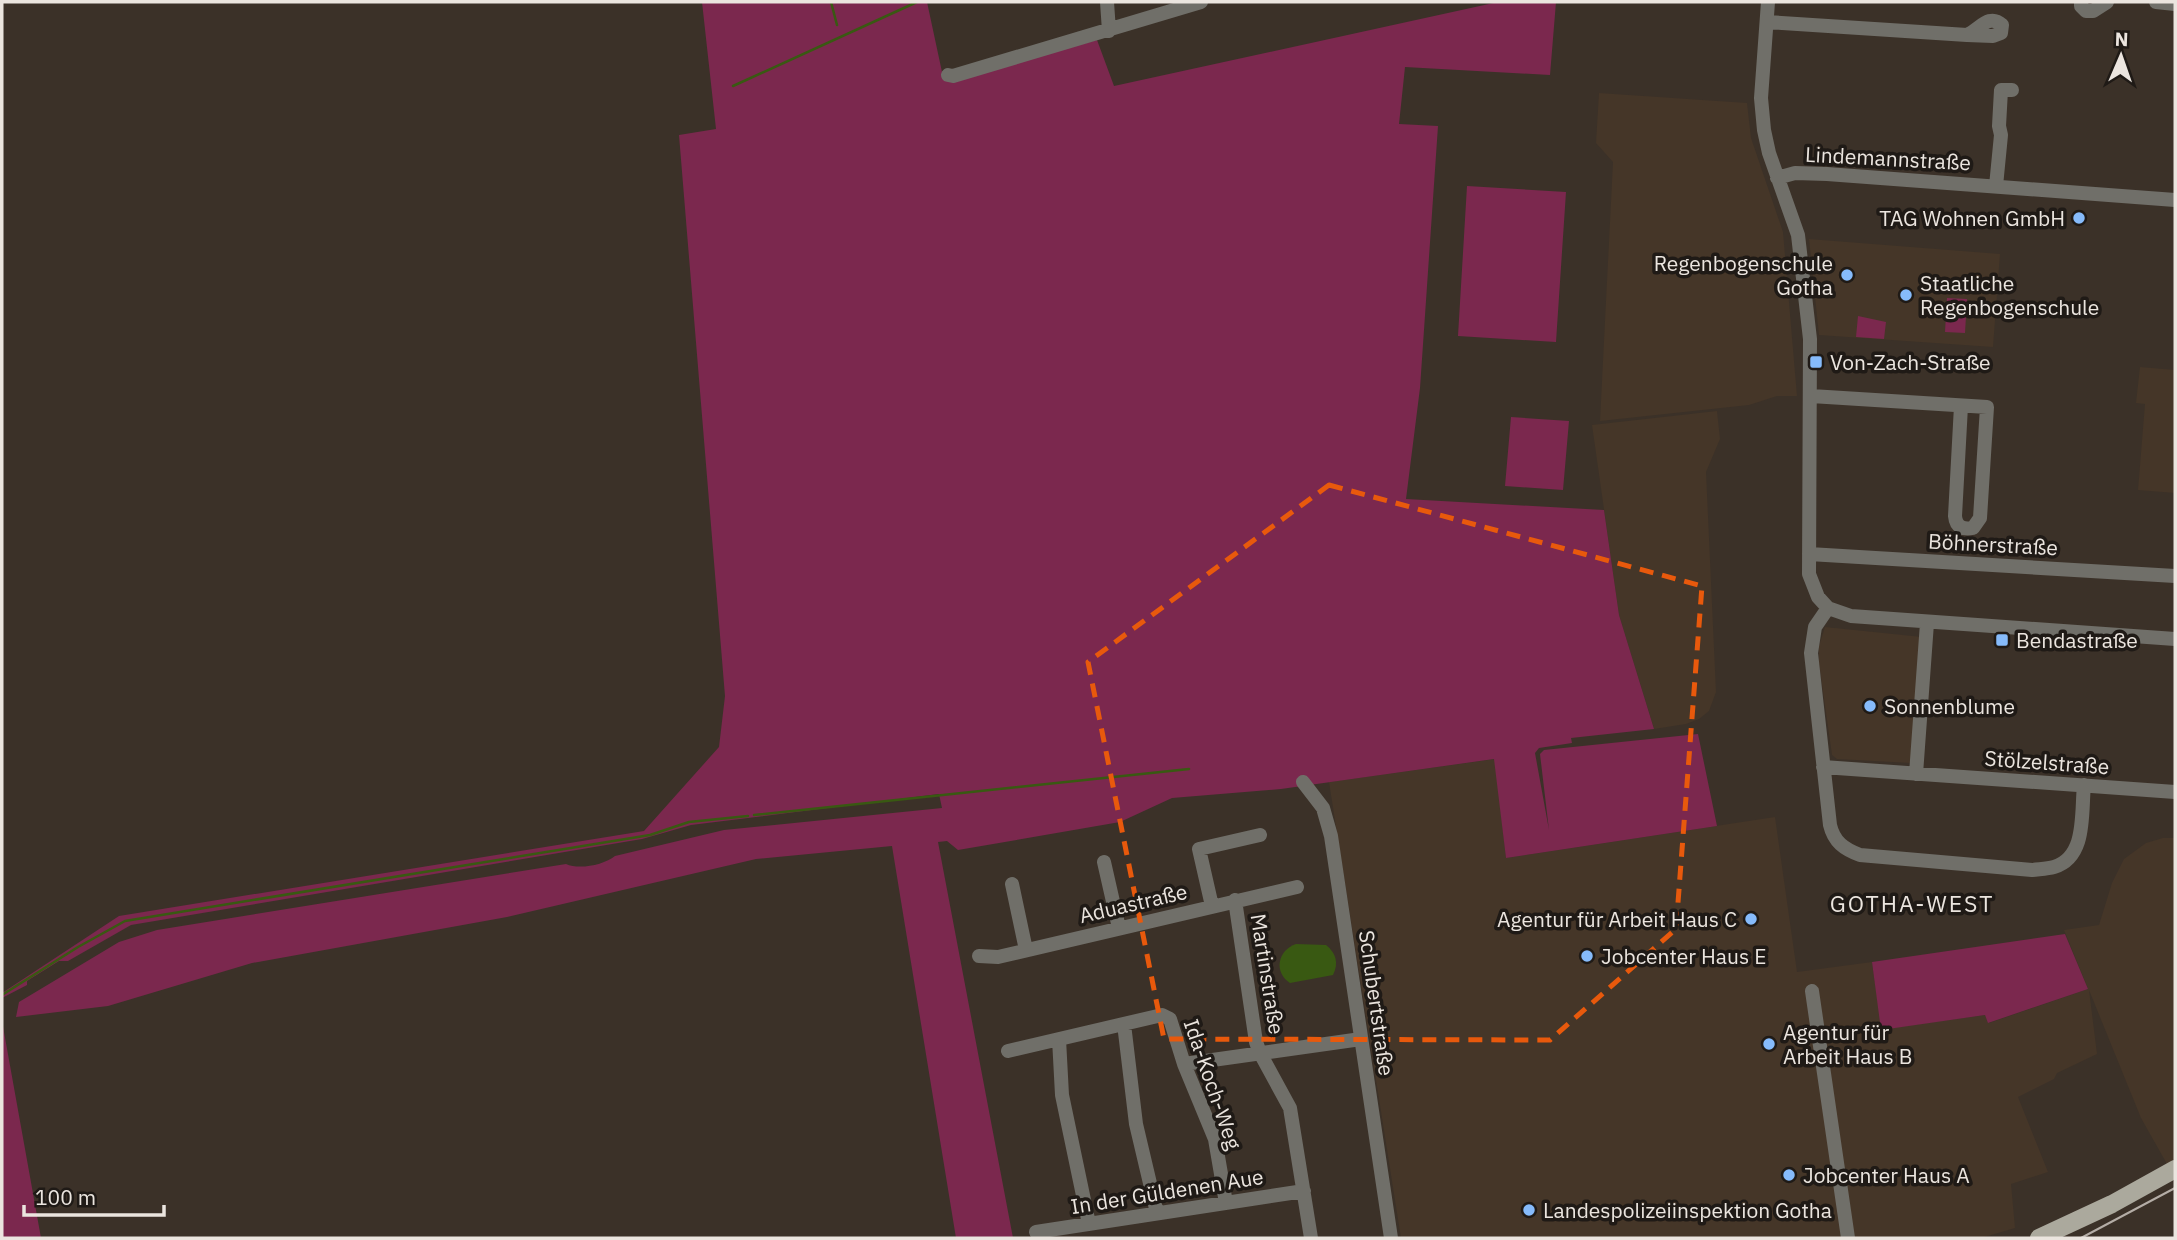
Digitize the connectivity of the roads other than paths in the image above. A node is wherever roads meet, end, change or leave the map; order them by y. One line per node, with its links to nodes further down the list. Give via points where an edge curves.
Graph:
1 (1107, 2): 9 (street)
2 (1201, 2): 9 (street)
3 (1768, 2): 8 (street)
4 (2081, 2): 5 (street, via 2086,11)
5 (2107, 2)
6 (2156, 2): 7 (street)
7 (2175, 4)
8 (1767, 22): 10 (street); 13 (street, via 1761,98)
9 (1109, 31): 11 (street)
10 (1967, 35)
11 (948, 75)
12 (2012, 90): 14 (street, Lindemannstraße, via 2001,90)
13 (1777, 178): 14 (street, Lindemannstraße, via 1796,173); 16 (street, via 1798,235 1810,336)
14 (1996, 186): 15 (street, Lindemannstraße)
15 (2175, 200)
16 (1811, 396): 17 (street); 18 (street)
17 (1961, 406): 17 (street, via 1987,407 1980,518 1966,530 1955,516)
18 (1809, 554): 19 (street, Böhnerstraße); 20 (street, via 1812,585)
19 (2175, 576)
20 (1828, 608): 21 (street, via 1851,616); 23 (street, via 1815,627 1811,653)
21 (1927, 623): 22 (street); 24 (street)
22 (2175, 639)
23 (1823, 767): 24 (street, Stölzelstraße); 26 (street, via 1831,831 1844,849 1860,855 2032,870 2069,859 2078,846)
24 (1916, 774): 26 (street, Stölzelstraße)
25 (1303, 782): 40 (street, Schubertstraße, via 1328,820)
26 (2084, 785): 27 (street, Stölzelstraße)
27 (2175, 792)
28 (1260, 835): 33 (street, via 1199,849)
29 (1104, 862): 34 (street)
30 (1012, 884): 35 (street)
31 (1297, 887): 32 (street, Aduastraße)
32 (1235, 900): 33 (street, Aduastraße); 42 (street, Martinstraße)
33 (1212, 906): 34 (street, Aduastraße)
34 (1119, 928): 35 (street, Aduastraße)
35 (1026, 950): 36 (street, Aduastraße)
36 (979, 956)
37 (1812, 991): 52 (street)
38 (1124, 1024): 39 (street, Ida-Koch-Weg); 43 (street, Ida-Koch-Weg, via 1162,1015 1170,1018); 47 (street, via 1136,1124)
39 (1059, 1039): 41 (street, Ida-Koch-Weg); 48 (street, via 1062,1095)
40 (1361, 1040): 42 (street); 51 (street, Schubertstraße)
41 (1008, 1051)
42 (1260, 1054): 43 (street); 45 (street, Martinstraße, via 1290,1108)
43 (1184, 1065): 46 (street, Ida-Koch-Weg, via 1215,1139)
44 (2175, 1169): 53 (main road)
45 (1304, 1191): 46 (street, In der Güldenen Aue); 50 (street, Martinstraße)
46 (1226, 1203): 47 (street, In der Güldenen Aue)
47 (1157, 1213): 48 (street, In der Güldenen Aue)
48 (1089, 1224): 49 (street, In der Güldenen Aue)
49 (1036, 1232)
50 (1311, 1238)
51 (1391, 1238)
52 (1848, 1238)
53 (2039, 1238)

